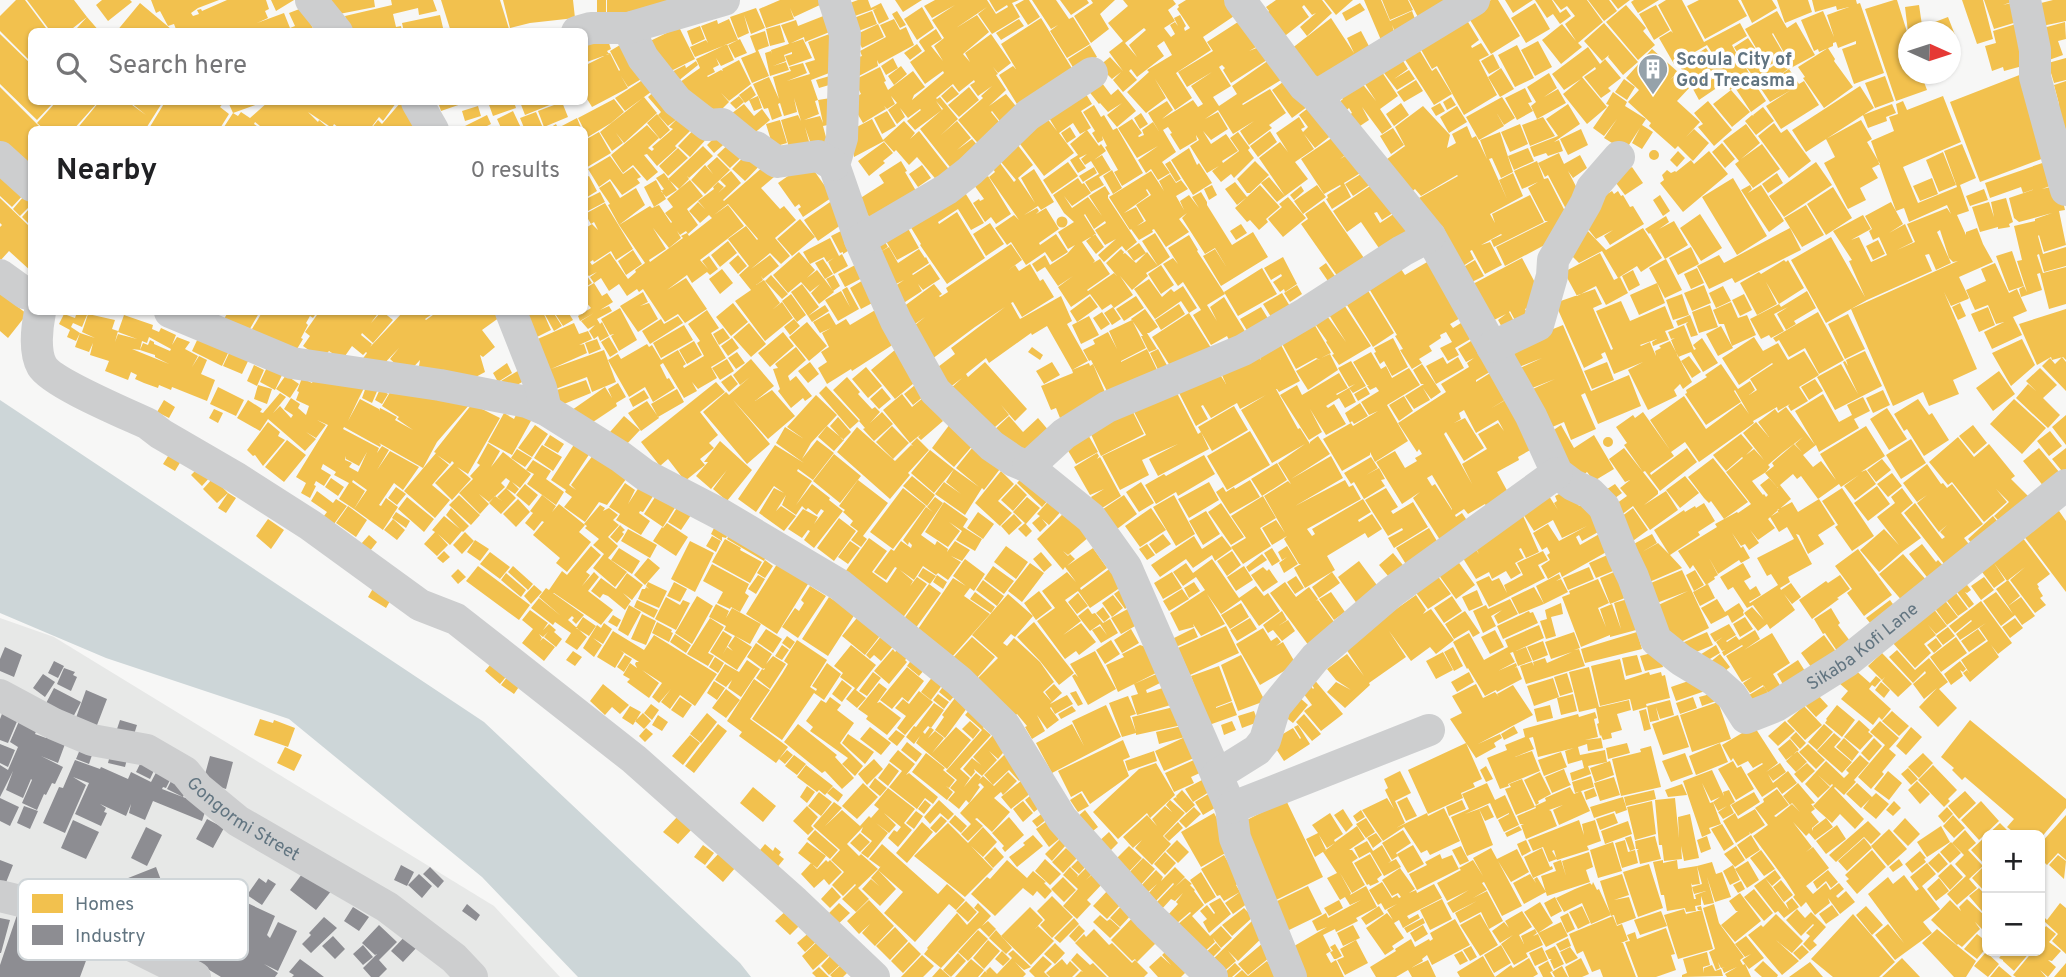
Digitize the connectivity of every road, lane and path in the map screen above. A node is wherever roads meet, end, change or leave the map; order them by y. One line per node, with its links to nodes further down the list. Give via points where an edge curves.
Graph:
1 (311, 0): 8 (street)
2 (724, 0): 9 (street)
3 (834, 0): 16 (street, via 845,34 842,138)
4 (1240, 0): 11 (street)
5 (1474, 0): 11 (street)
6 (2025, 0): 18 (street, via 2035,77)
7 (585, 20): 9 (street)
8 (334, 28)
9 (628, 28): 16 (street, via 643,58 677,101 708,125 722,124 777,162 818,156)
10 (1092, 73): 20 (street, via 1028,115 947,189)
11 (1316, 96): 19 (street)
12 (419, 105): 13 (street)
13 (431, 126)
14 (0, 157): 17 (street)
15 (1619, 157): 26 (street, via 1592,188 1553,260 1538,325)
16 (834, 165): 20 (street)
17 (28, 182)
18 (2066, 190)
19 (1430, 236): 26 (street); 28 (street, via 1243,350 1107,407 1064,434)
20 (860, 240): 28 (street, via 896,321 935,391 992,446)
21 (0, 275): 22 (street)
22 (28, 294)
23 (40, 315): 40 (street, via 37,349 43,366 56,379 148,424 310,525 420,606 456,620 634,759)
24 (177, 315): 27 (street, via 292,363 440,385)
25 (512, 315): 27 (street)
26 (1492, 348): 29 (street)
27 (546, 410): 41 (street, via 645,475 839,585 959,681 1005,726 1062,819 1149,916)
28 (1028, 467): 33 (street, via 1091,518 1126,567)
29 (1557, 473): 30 (street, Sikaba Kofi Lane, via 1604,507 1656,640 1714,680 1746,718 1776,706 1846,662); 33 (street, via 1392,592 1315,658 1275,707 1265,740 1257,750)
30 (2066, 485)
31 (0, 695): 39 (street, Gongormi Street, via 92,740 147,750 186,772 238,821 387,907)
32 (1429, 730): 34 (street)
33 (1217, 775): 34 (street)
34 (1231, 807): 42 (street, via 1236,838)
35 (0, 896): 36 (street)
36 (18, 900)
37 (161, 960): 38 (street)
38 (195, 977)
39 (472, 977)
40 (874, 977)
41 (1212, 977)
42 (1291, 977)

